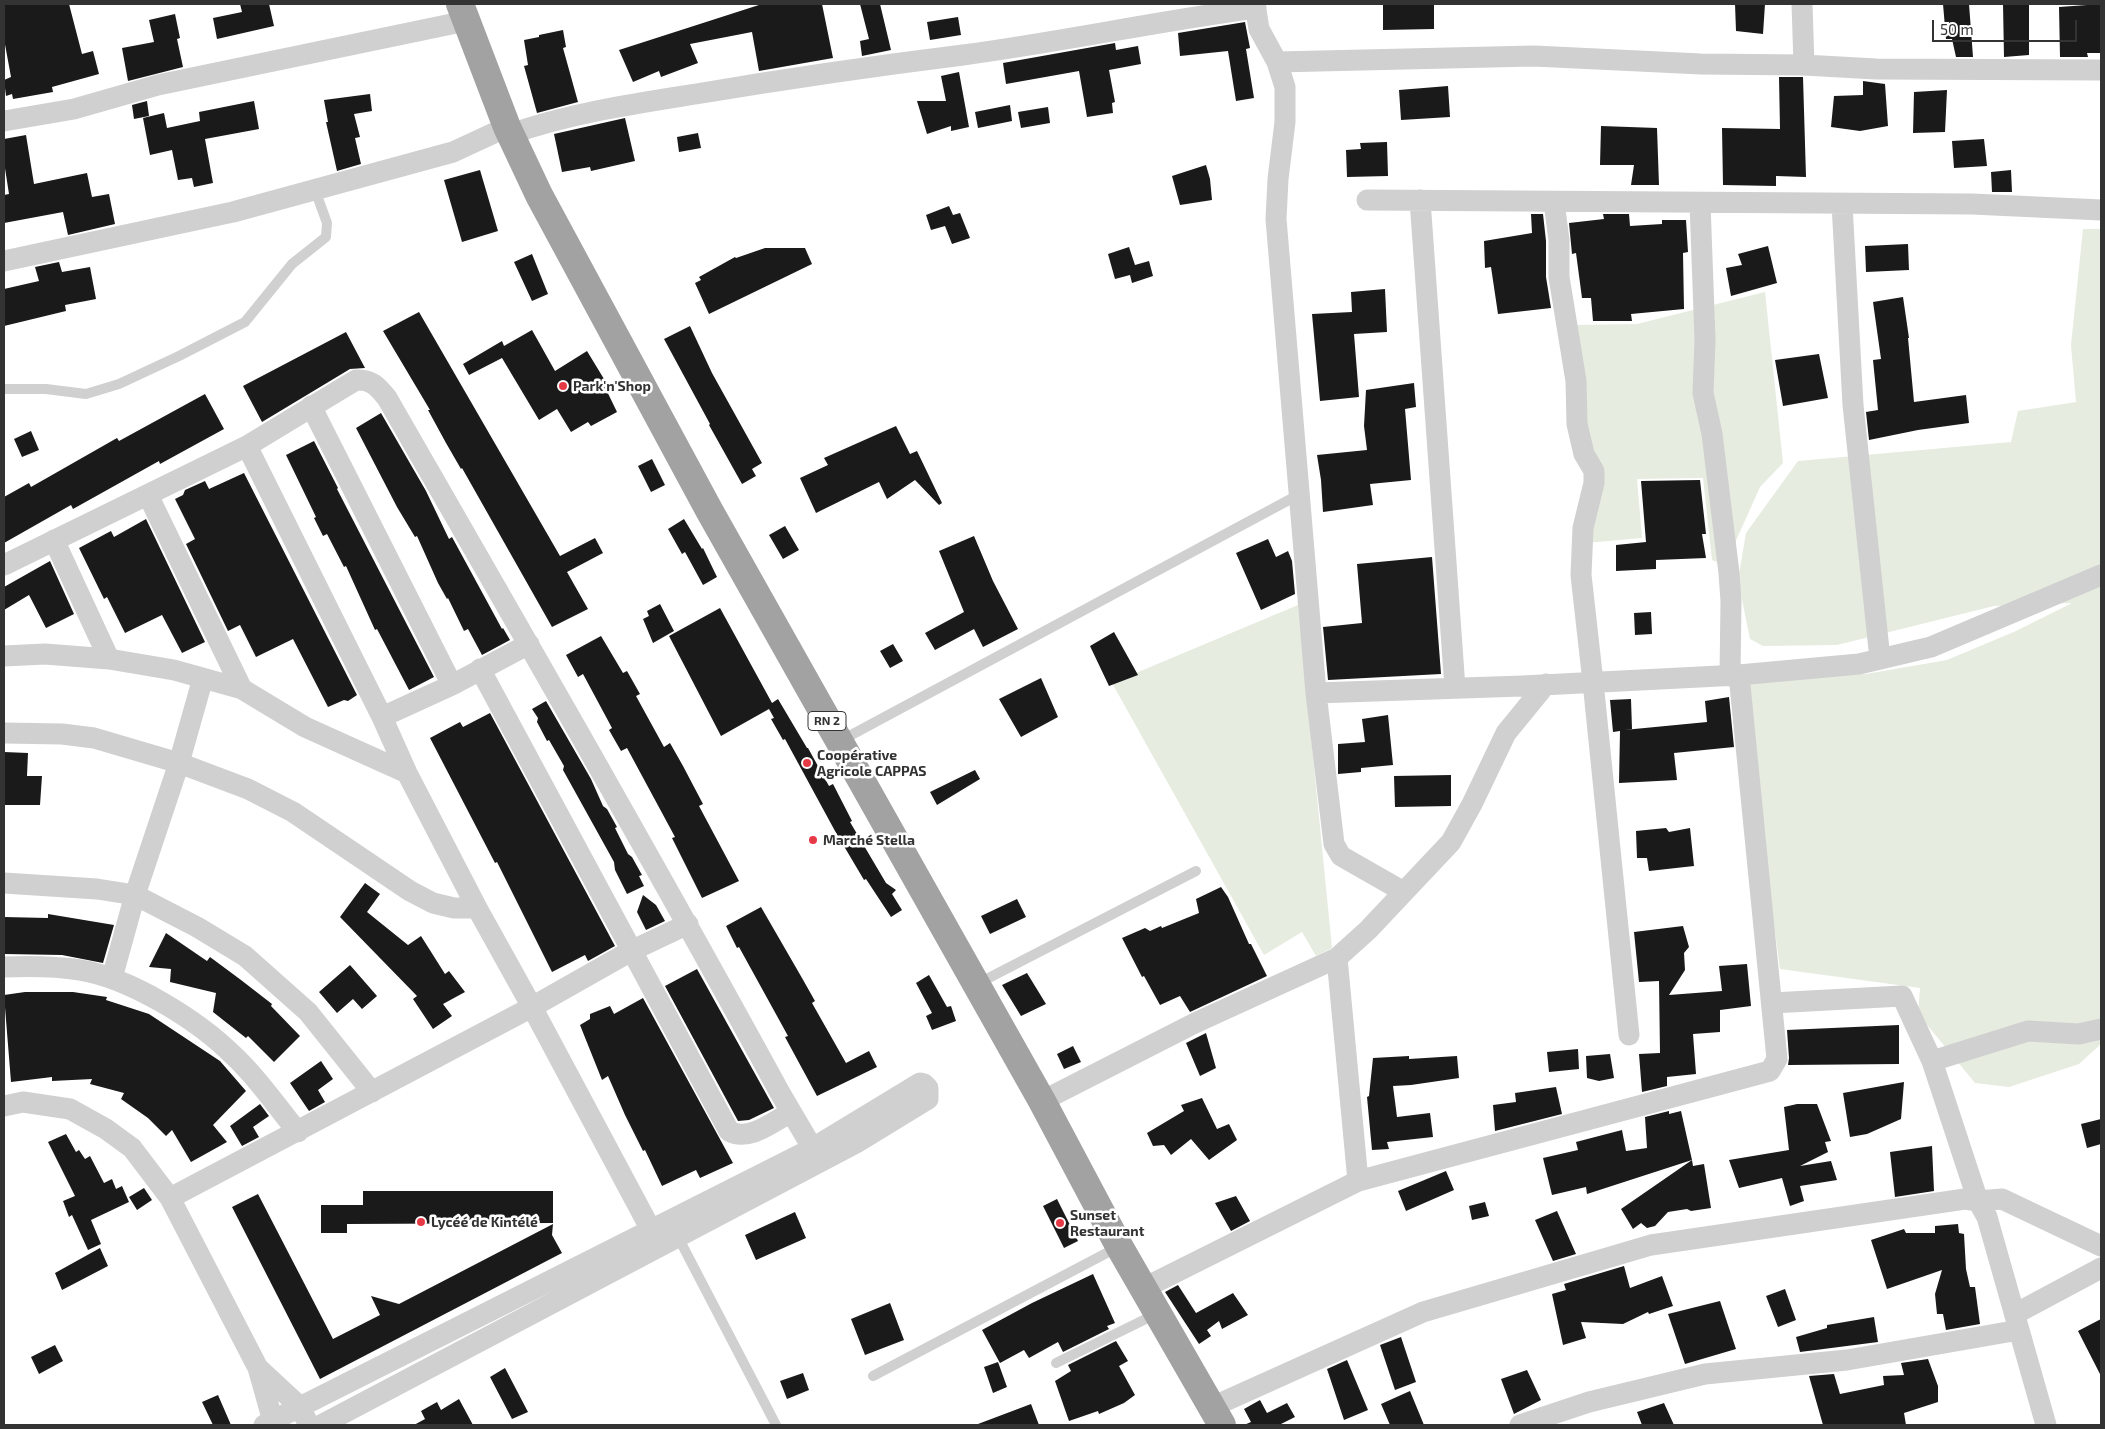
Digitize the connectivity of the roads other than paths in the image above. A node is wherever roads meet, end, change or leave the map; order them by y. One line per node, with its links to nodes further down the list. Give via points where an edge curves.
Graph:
1 (1802, 4): 5 (street)
2 (1256, 6): 4 (street, via 1259,29); 8 (street, via 991,51 820,73 563,117)
3 (463, 12): 7 (street, via 74,108); 8 (highway, RN 2)
4 (1277, 62): 5 (street, via 1534,56); 20 (street, via 1285,87 1285,105 1276,219)
5 (1804, 65): 6 (street)
6 (2101, 70)
7 (4, 121)
8 (509, 131): 9 (street, via 453,152); 40 (highway, RN 2, via 539,195 699,493)
9 (315, 190): 16 (street, via 233,212); 17 (lane, via 328,223 326,237 292,264 245,322 119,384 86,394 46,389)
10 (1366, 200): 11 (street)
11 (1420, 200): 12 (street); 35 (street)
12 (1554, 202): 13 (street); 32 (street, via 1559,240 1558,277 1576,381 1577,424 1584,454 1594,471 1583,528 1581,575)
13 (1700, 203): 14 (street); 30 (street, via 1705,340 1703,393 1712,434 1729,573)
14 (1842, 204): 15 (street, via 1972,204); 28 (street, via 1852,405)
15 (2101, 210)
16 (4, 261)
17 (4, 389)
18 (311, 406): 19 (street); 25 (street, via 356,380 364,379 377,385); 34 (street)
19 (247, 446): 21 (street); 38 (street)
20 (1300, 494): 37 (street); 40 (lane)
21 (148, 495): 22 (street); 36 (street)
22 (54, 540): 23 (street); 27 (street)
23 (4, 564)
24 (2101, 575): 28 (street, via 1931,647)
25 (529, 644): 29 (street); 48 (street)
26 (4, 656): 27 (street, via 45,654)
27 (109, 659): 31 (street)
28 (1880, 659): 30 (street, via 1824,668)
29 (480, 669): 34 (street); 49 (street)
30 (1735, 675): 32 (street); 54 (street)
31 (203, 678): 36 (street); 41 (street)
32 (1594, 682): 33 (street); 57 (street)
33 (1546, 684): 35 (street); 45 (street, via 1506,733 1451,842)
34 (452, 685): 38 (street)
35 (1455, 688): 37 (street)
36 (242, 689): 42 (street, via 305,727)
37 (1316, 693): 45 (street, via 1334,844 1341,856)
38 (382, 718): 42 (street)
39 (4, 733): 41 (street, via 94,738)
40 (839, 742): 53 (highway, RN 2)
41 (179, 763): 46 (street); 47 (street, via 248,789 293,812 433,903 454,908)
42 (407, 773): 47 (street)
43 (1196, 871): 53 (lane)
44 (4, 883): 46 (street)
45 (1404, 892): 50 (street)
46 (135, 895): 52 (street); 59 (street, via 245,956 308,1012)
47 (477, 908): 55 (street)
48 (688, 924): 49 (street); 62 (street)
49 (631, 951): 55 (street); 62 (street, via 729,1131 736,1135 750,1134)
50 (1337, 958): 60 (street, via 1195,1023); 65 (street)
51 (4, 967): 52 (street, via 81,970)
52 (112, 978): 63 (street, via 199,1024 236,1056)
53 (976, 985): 60 (highway, RN 2)
54 (1772, 1003): 58 (street, via 1902,996); 65 (street, via 1777,1059 1770,1071)
55 (532, 1007): 59 (street); 68 (street)
56 (2101, 1029): 58 (street, via 2079,1034 2028,1031)
57 (1629, 1035)
58 (1932, 1060): 67 (street)
59 (372, 1092): 63 (street)
60 (1042, 1101): 69 (highway, RN 2)
61 (4, 1106): 66 (street, via 23,1102 70,1109 132,1148)
62 (791, 1112): 64 (street)
63 (298, 1132): 66 (street)
64 (816, 1155): 64 (street, via 856,1143 928,1099 928,1088 920,1083); 68 (street)
65 (1358, 1181): 72 (street)
66 (170, 1198): 76 (street)
67 (1978, 1201): 70 (street, via 2002,1199); 74 (street, via 1987,1217); 79 (street, via 1965,1199 1651,1245 1424,1312)
68 (663, 1238): 78 (street); 82 (street); 83 (lane)
69 (1119, 1246): 72 (highway, RN 2); 77 (lane)
70 (2101, 1246)
71 (2101, 1268): 74 (street)
72 (1144, 1288): 73 (highway, RN 2)
73 (1159, 1313): 75 (lane); 79 (highway, RN 2)
74 (2017, 1322): 84 (street, via 1847,1360 1705,1374 1590,1402); 85 (street)
75 (1056, 1363)
76 (258, 1368): 78 (street); 80 (street)
77 (874, 1376)
78 (299, 1406): 80 (street); 81 (street)
79 (1217, 1416)
80 (270, 1424)
81 (309, 1425)
82 (321, 1425)
83 (776, 1425)
84 (1520, 1425)
85 (2046, 1425)

